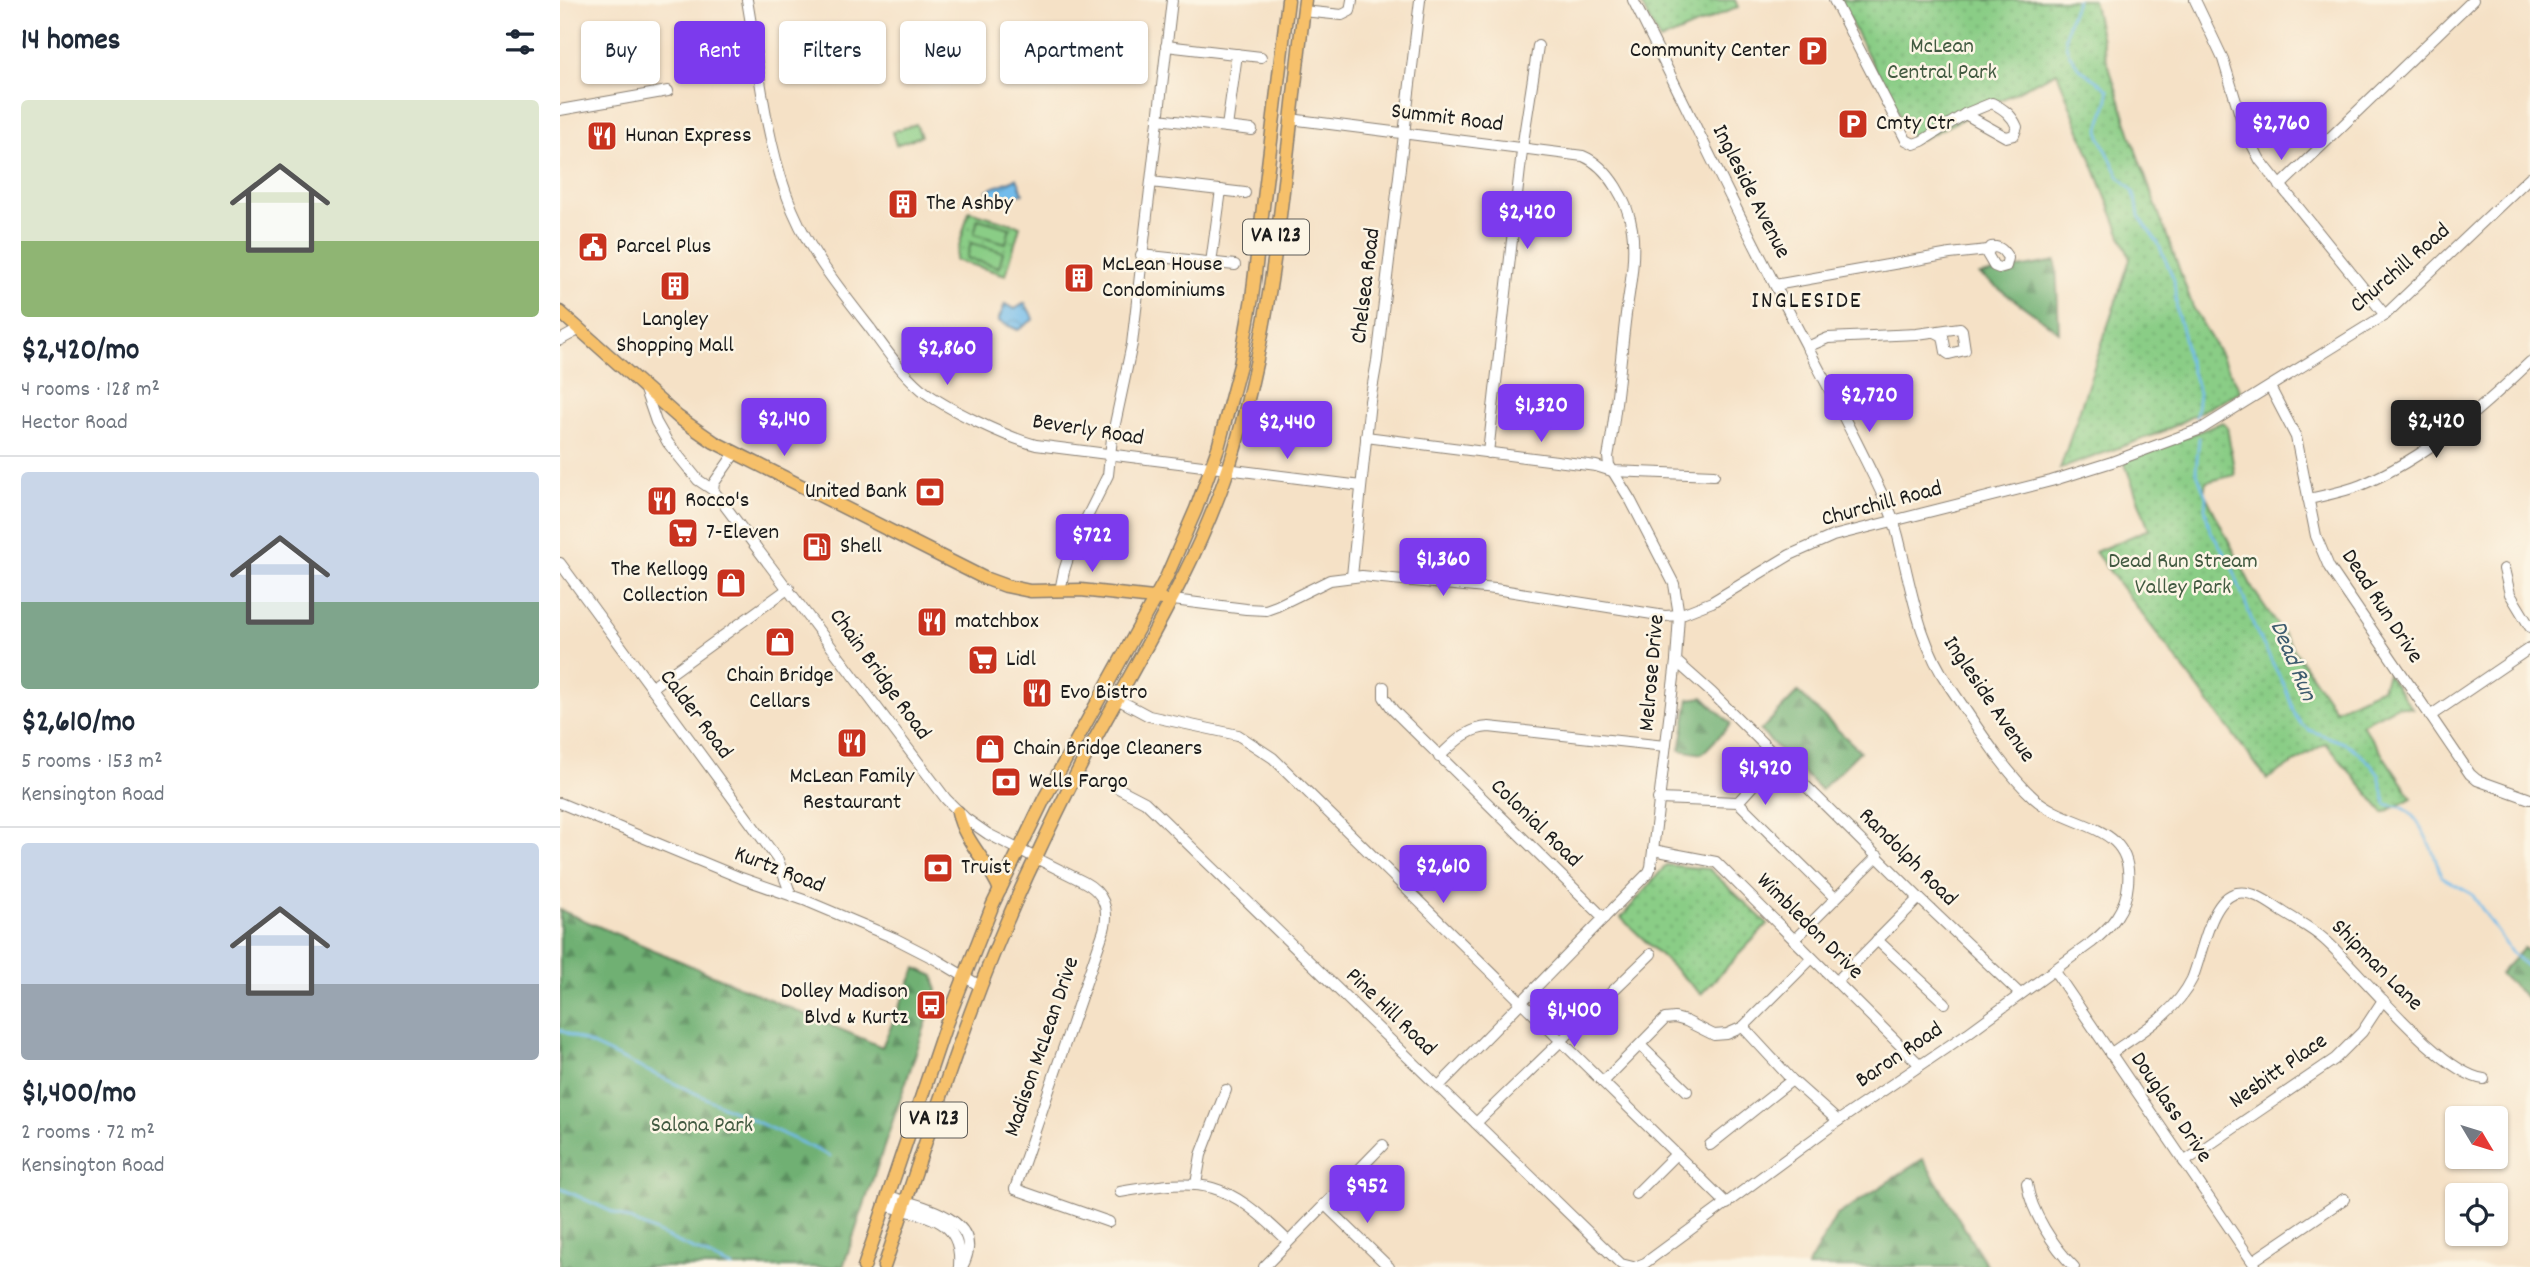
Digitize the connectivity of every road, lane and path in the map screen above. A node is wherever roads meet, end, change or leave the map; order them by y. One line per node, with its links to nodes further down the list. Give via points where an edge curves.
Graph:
1 (747, 0): 46 (street, Beverly Road, via 774,150 793,213 820,261 898,365 931,396 1005,434 1045,447)
2 (1172, 0): 11 (street)
3 (1289, 0): 47 (main road, VA 123, via 1252,298 1232,398)
4 (1352, 0): 10 (street, via 1350,11 1342,15)
5 (1420, 0): 22 (street, Chelsea Road)
6 (1633, 0): 33 (street, Ingleside Avenue)
7 (1834, 0): 17 (street, via 1906,140 1922,141)
8 (2195, 0): 26 (street, via 2223,59 2251,146)
9 (2473, 0): 26 (street)
10 (1304, 5): 19 (main road, VA 123)
11 (1166, 46): 13 (street); 18 (street)
12 (1538, 46): 23 (street)
13 (1237, 54): 14 (street); 20 (street)
14 (1261, 57)
15 (668, 91): 16 (street)
16 (560, 110)
17 (1965, 114): 17 (street, via 2006,137 2016,132 2009,114 1992,103)
18 (1158, 119): 20 (street); 25 (street)
19 (1290, 120): 22 (street, Summit Road); 48 (main road, VA 123, via 1261,344)
20 (1227, 127): 21 (street)
21 (1252, 130)
22 (1404, 134): 23 (street, Summit Road); 43 (street, Chelsea Road)
23 (1524, 148): 45 (street); 49 (street, Summit Road, via 1583,156 1596,164 1614,185 1630,220 1633,237 1608,457)
24 (2530, 177): 35 (street, Churchill Road)
25 (1150, 182): 27 (street); 30 (street)
26 (2280, 186): 35 (street)
27 (1221, 190): 28 (street); 31 (street)
28 (1245, 193)
29 (1987, 250): 33 (street)
30 (1141, 255): 31 (street); 46 (street, via 1132,344)
31 (1211, 263): 32 (street)
32 (1235, 265)
33 (1775, 285): 39 (street, Ingleside Avenue)
34 (560, 312): 36 (main road)
35 (2385, 315): 42 (street, Churchill Road)
36 (580, 329): 38 (street); 41 (main road)
37 (1935, 332): 39 (street, via 1828,338)
38 (560, 340)
39 (1807, 347): 54 (street, Ingleside Avenue)
40 (2530, 362): 53 (street, via 2476,413 2428,448 2358,487)
41 (644, 387): 44 (main road, via 685,422); 52 (street, Chain Bridge Road, via 656,422 671,446 698,480)
42 (2270, 387): 53 (street, Dead Run Drive, via 2296,437); 54 (street, Churchill Road, via 2180,438 2052,481)
43 (1366, 437): 45 (street); 51 (street, Chelsea Road)
44 (735, 453): 52 (street); 59 (main road, via 999,584 1030,592)
45 (1488, 453): 49 (street)
46 (1110, 456): 47 (street, Beverly Road); 59 (street, via 1108,475 1071,550)
47 (1211, 468): 48 (street, Beverly Road); 60 (main road, VA 123)
48 (1228, 469): 51 (street, Beverly Road); 61 (main road, VA 123)
49 (1612, 471): 50 (street); 62 (street, Melrose Drive, via 1674,584)
50 (1714, 475)
51 (1361, 486): 57 (street, Chelsea Road)
52 (713, 490): 58 (street, Chain Bridge Road)
53 (2308, 499): 70 (street, Dead Run Drive, via 2329,568)
54 (1894, 520): 62 (street, Churchill Road, via 1810,545 1713,602); 80 (street, Ingleside Avenue, via 1920,629 1950,687 2033,797 2057,814)
55 (560, 563): 67 (street, Calder Road)
56 (2504, 569): 63 (street, via 2510,594)
57 (1352, 576): 61 (street, Churchill Road, via 1323,583 1266,610); 62 (street, Churchill Road, via 1436,582)
58 (789, 588): 67 (street); 79 (street, Chain Bridge Road)
59 (1060, 591): 60 (main road)
60 (1156, 599): 61 (main road); 68 (main road, VA 123)
61 (1173, 600): 69 (main road, VA 123)
62 (1679, 615): 65 (street, Melrose Drive)
63 (2530, 626)
64 (2530, 648): 70 (street)
65 (1676, 661): 71 (street, Melrose Drive); 73 (street, Randolph Road)
66 (1384, 687): 72 (street, Colonial Road, via 1388,705)
67 (651, 688): 86 (street, Calder Road, via 778,859)
68 (1104, 692): 69 (street); 81 (main road, VA 123)
69 (1117, 700): 84 (main road, VA 123); 100 (street, via 1159,719 1238,735 1261,748)
70 (2430, 716): 76 (street, Dead Run Drive, via 2477,780)
71 (1665, 746): 72 (street, via 1489,726 1470,731); 75 (street, Melrose Drive)
72 (1439, 757): 89 (street, Colonial Road)
73 (1779, 758): 77 (street); 83 (street, Randolph Road)
74 (1118, 788): 110 (street, Pine Hill Road, via 1145,802)
75 (1658, 799): 77 (street); 82 (street, Melrose Drive)
76 (2530, 799)
77 (1738, 802): 87 (street)
78 (560, 803): 86 (street, Kurtz Road)
79 (958, 812): 81 (street, Chain Bridge Road, via 982,831); 85 (main road, via 964,832)
80 (2118, 842): 94 (street, Baron Road, via 2129,875 2120,912 2099,937)
81 (1019, 849): 84 (street, Chain Bridge Road); 85 (main road, VA 123)
82 (1653, 850): 89 (street, Melrose Drive, via 1649,872); 90 (street, Wimbledon Drive, via 1716,862)
83 (1878, 856): 87 (street); 88 (street, Randolph Road)
84 (1035, 858): 97 (main road, VA 123); 128 (street, Madison McLean Drive, via 1096,890 1106,918 1016,1189)
85 (1000, 890): 95 (main road, VA 123)
86 (791, 895): 95 (street, Kurtz Road, via 919,950)
87 (1835, 898): 90 (street)
88 (1919, 898): 91 (street); 98 (street, Randolph Road)
89 (1604, 918): 100 (street, Melrose Drive)
90 (1794, 940): 93 (street, Wimbledon Drive)
91 (1877, 940): 96 (street); 101 (street)
92 (1651, 954): 103 (street)
93 (1812, 958): 96 (street, Wimbledon Drive); 102 (street)
94 (2054, 970): 98 (street, Baron Road); 105 (street, Douglass Drive)
95 (964, 976): 97 (street, Kurtz Road); 124 (main road, VA 123)
96 (1837, 981): 106 (street, Wimbledon Drive)
97 (980, 986): 127 (main road, VA 123)
98 (2020, 995): 106 (street, Baron Road)
99 (2383, 1000): 105 (street, Shipman Lane, via 2313,930 2252,894 2235,893 2218,907 2193,978 2176,1004); 107 (street, Shipman Lane, via 2458,1070); 118 (street, Nesbitt Place, via 2362,1032 2335,1059)
100 (1521, 1003): 103 (street); 110 (street, Melrose Drive)
101 (1945, 1003)
102 (1743, 1027): 104 (street, via 1714,1035 1686,1021 1665,1019); 108 (street)
103 (1560, 1041): 109 (street); 114 (street)
104 (1640, 1045): 109 (street); 112 (street)
105 (2110, 1054): 118 (street, Douglass Drive)
106 (1920, 1065): 113 (street, Baron Road)
107 (2484, 1079)
108 (1792, 1080): 113 (street); 116 (street)
109 (1603, 1082): 117 (street)
110 (1439, 1086): 114 (street, Pine Hill Road)
111 (1226, 1090): 119 (street)
112 (1687, 1091)
113 (1838, 1121): 126 (street, Baron Road)
114 (1476, 1123): 136 (street, Pine Hill Road, via 1621,1264)
115 (1383, 1145): 125 (street)
116 (1710, 1145)
117 (1675, 1155): 122 (street); 126 (street)
118 (2184, 1162): 130 (street, Douglass Drive)
119 (1196, 1184): 121 (street); 129 (street, via 1241,1200)
120 (2027, 1184): 137 (street, via 2036,1214)
121 (1120, 1192)
122 (1636, 1194)
123 (2344, 1199): 130 (street)
124 (887, 1200): 127 (street); 131 (main road, VA 123)
125 (1324, 1204): 129 (street); 135 (street)
126 (1727, 1204): 136 (street, Baron Road)
127 (905, 1206): 132 (main road, VA 123); 133 (street, via 951,1230 960,1248)
128 (1109, 1222)
129 (1288, 1241): 134 (street)
130 (2255, 1264)
131 (864, 1267)
132 (884, 1267)
133 (961, 1267)
134 (1264, 1267)
135 (1389, 1267)
136 (1634, 1267)
137 (2074, 1267)

